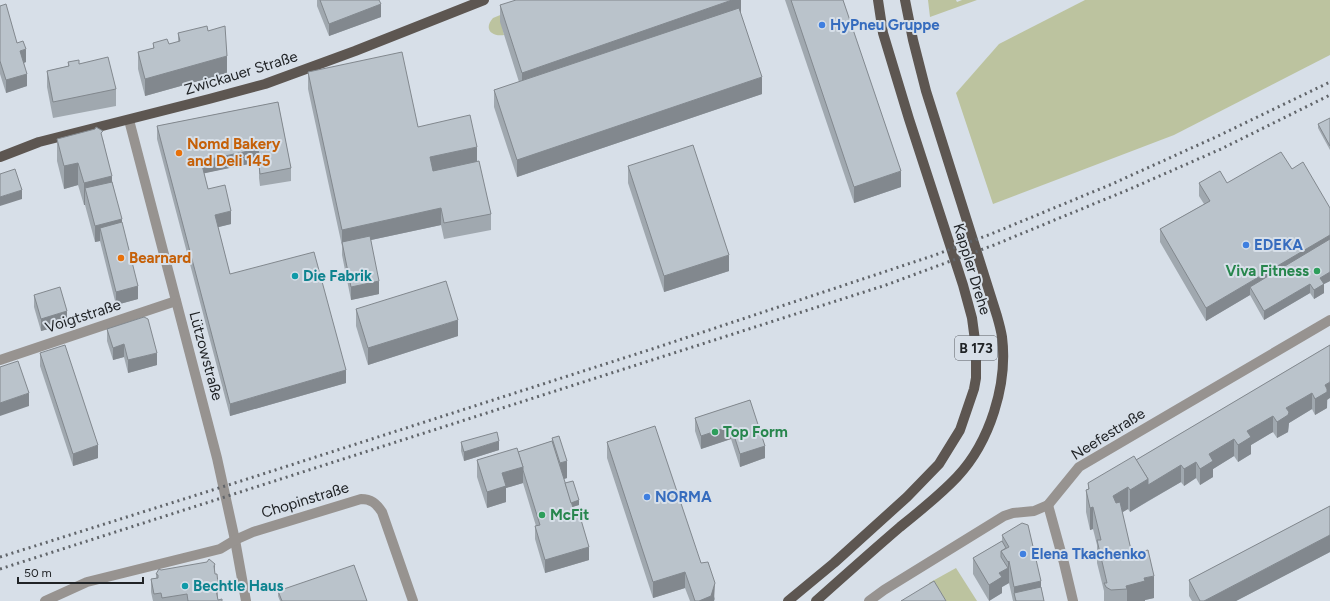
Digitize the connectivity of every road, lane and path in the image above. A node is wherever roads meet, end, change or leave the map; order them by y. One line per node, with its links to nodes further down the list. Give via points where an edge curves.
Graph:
1 (484, 0): 4 (main road, Zwickauer Straße, via 284,78)
2 (878, 0): 14 (main road, Kappler Drehe / B 173, via 887,47 972,318 976,378 960,430 939,464 907,497)
3 (905, 0): 15 (main road, Kappler Drehe / B 173, via 926,91 997,316 1002,337 1002,373 995,406 984,437 958,477)
4 (129, 120): 5 (main road, Zwickauer Straße, via 40,142); 6 (street, Lützowstraße)
5 (0, 157)
6 (176, 301): 8 (street, Voigtstraße); 10 (street, Lützowstraße, via 217,458)
7 (1330, 320): 9 (street, Neefestraße, via 1079,467)
8 (0, 360)
9 (1048, 505): 16 (street, via 1034,511 1004,516); 17 (street)
10 (235, 540): 11 (street, via 220,549 87,582); 12 (street, Lützowstraße); 13 (street, Chopinstraße, via 352,500 368,499 377,504 382,512)
11 (45, 601)
12 (246, 601)
13 (413, 601)
14 (788, 601)
15 (816, 601)
16 (869, 601)
17 (1073, 601)

